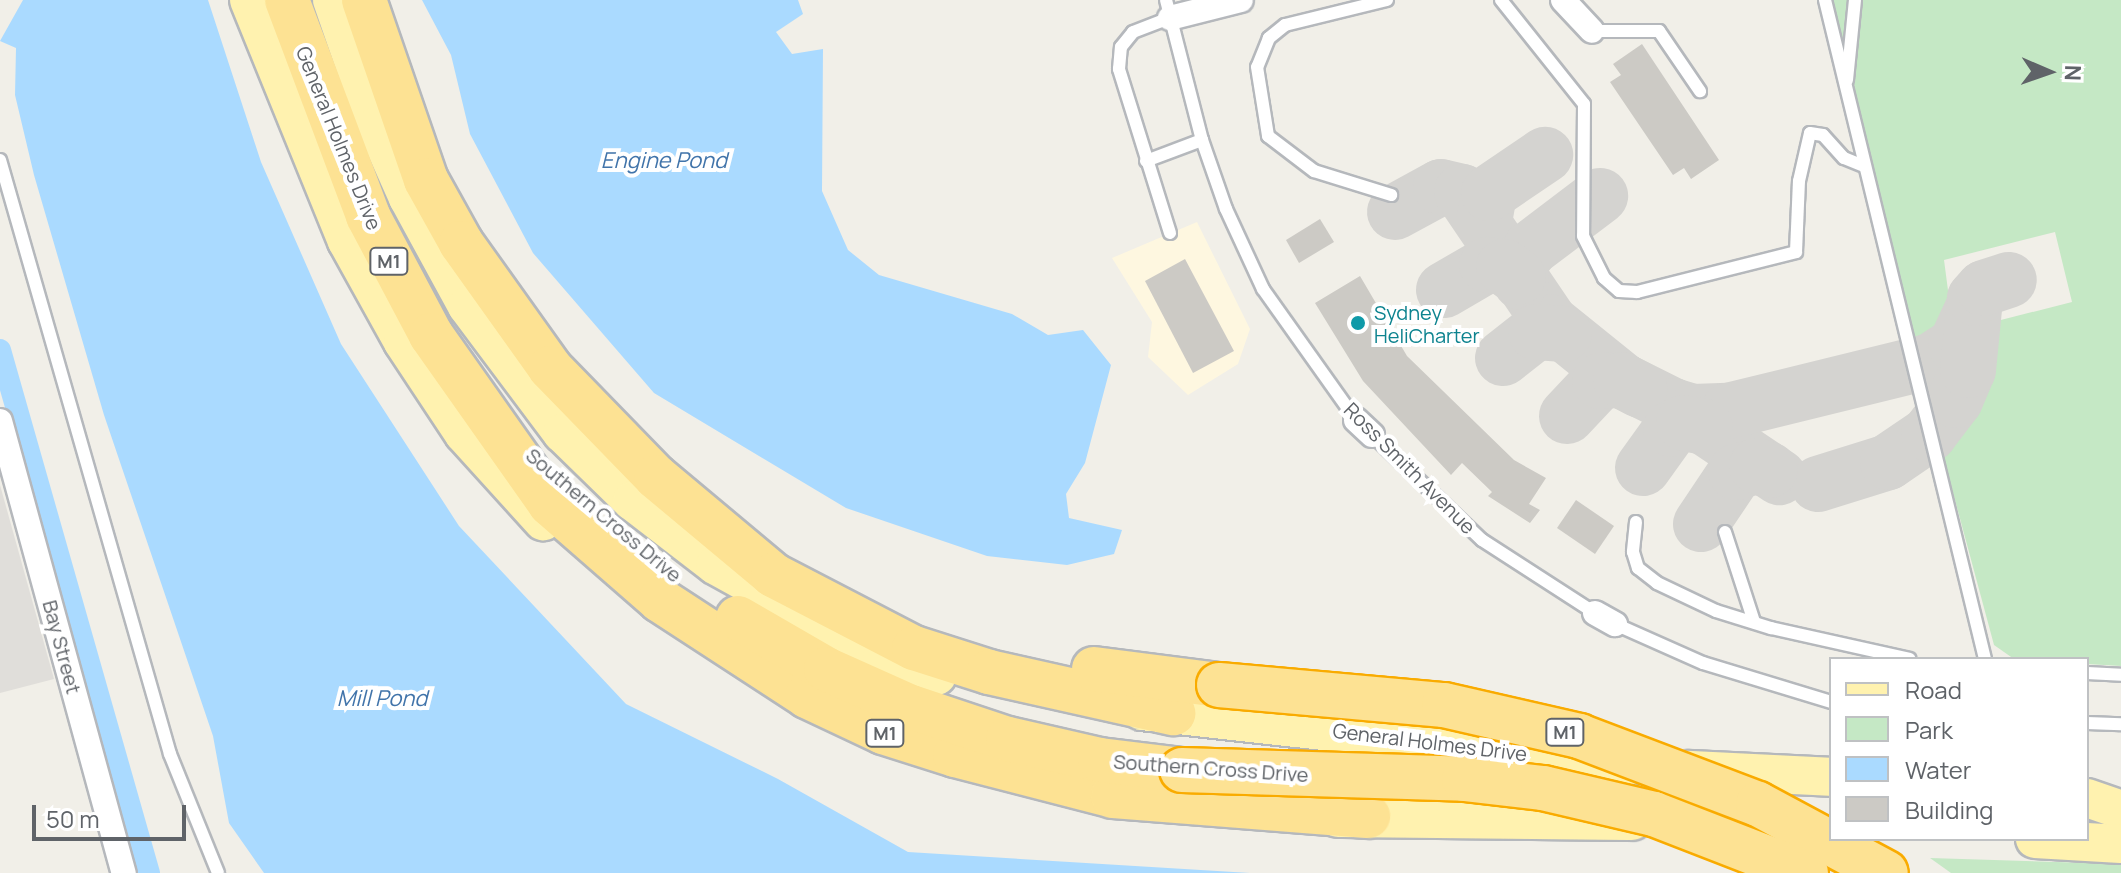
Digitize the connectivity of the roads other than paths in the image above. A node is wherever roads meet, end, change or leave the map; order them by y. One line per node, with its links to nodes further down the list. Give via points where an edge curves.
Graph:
1 (249, 0): 40 (main road, via 347,241 411,355 464,434 543,521 653,614 714,658 812,716 891,754 999,788 1097,811 1183,820 1260,825)
2 (287, 0): 22 (highway, General Holmes Drive / M1, via 340,148 397,276 464,384)
3 (332, 0): 32 (main road, General Holmes Drive, via 376,126 467,306 562,433 632,501 715,565 882,657 983,692 1057,708)
4 (364, 0): 23 (highway, M1, via 426,180 505,310 600,425)
5 (1241, 0): 11 (street)
6 (1387, 0): 19 (lane, via 1285,25 1269,38 1257,67 1268,136 1314,171)
7 (1501, 0): 18 (lane, via 1584,104 1583,236 1604,278 1619,291 1637,292 1796,252 1799,181 1810,133 1823,135 1844,158)
8 (1563, 0): 12 (street)
9 (1825, 0): 14 (lane)
10 (1855, 0): 14 (lane)
11 (1168, 9): 15 (lane, Ross Smith Avenue); 17 (lane, via 1121,47 1119,69)
12 (1592, 31): 13 (lane, via 1659,31)
13 (1700, 91)
14 (1846, 91): 18 (lane)
15 (1202, 140): 17 (lane); 31 (lane, Ross Smith Avenue, via 1263,289 1364,427 1482,540 1605,619 1703,663)
16 (0, 160): 45 (lane, via 170,754)
17 (1146, 161): 20 (lane)
18 (1864, 166): 28 (lane)
19 (1391, 195)
20 (1170, 233)
21 (0, 421): 44 (street, Bay Street)
22 (504, 433): 40 (highway, M1, via 550,504 660,600 807,696 883,732 1113,796); 46 (highway, Southern Cross Drive / M1, bridge, via 673,575 826,669 911,707 1008,739 1100,760 1182,770 1464,779 1543,788 1654,814)
23 (710, 519): 32 (highway, via 773,575 914,648 989,672); 47 (highway, M1, bridge, via 878,603 950,632 1110,672 1444,705 1566,732 1758,804)
24 (1636, 522): 26 (lane, via 1633,552 1638,568 1716,611)
25 (1725, 532): 26 (lane)
26 (1754, 622): 27 (lane)
27 (1902, 657)
28 (1985, 657)
29 (2089, 673): 30 (lane)
30 (2121, 675)
31 (1829, 701)
32 (1173, 713): 35 (main road, General Holmes Drive, via 1578,760)
33 (2089, 723): 34 (lane)
34 (2121, 724)
35 (1829, 777)
36 (2089, 788): 37 (main road)
37 (2121, 789)
38 (2089, 799): 39 (main road)
39 (2121, 810)
40 (1368, 816): 41 (main road, M1)
41 (1829, 829)
42 (2069, 841): 43 (main road)
43 (2121, 844)
44 (124, 873)
45 (218, 873)
46 (1806, 873)
47 (1886, 873)

